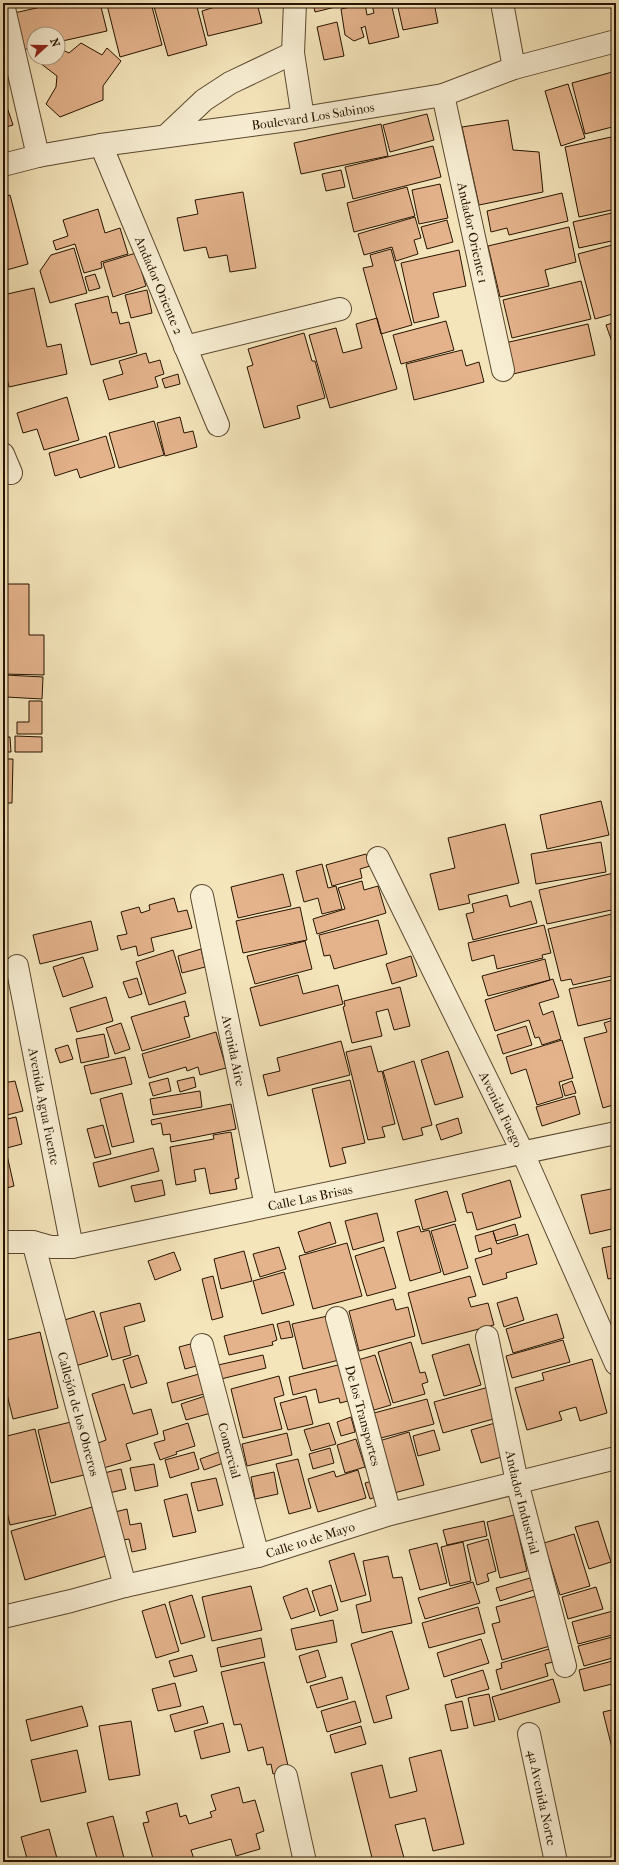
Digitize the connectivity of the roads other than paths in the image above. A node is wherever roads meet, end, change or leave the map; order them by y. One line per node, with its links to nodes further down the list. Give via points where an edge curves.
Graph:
1 (295, 3): 5 (street)
2 (502, 3): 6 (street)
3 (3, 4): 11 (street)
4 (616, 41): 6 (street, Boulevard Los Sabinos)
5 (293, 53): 8 (street); 9 (street, via 224,87 204,100)
6 (514, 68): 7 (street, Boulevard Los Sabinos)
7 (443, 95): 8 (street, Boulevard Los Sabinos); 15 (street, Andador Oriente 1)
8 (303, 118): 9 (street, Boulevard Los Sabinos)
9 (167, 135): 10 (street, Boulevard Los Sabinos)
10 (101, 145): 11 (street, Boulevard Los Sabinos); 14 (street, Andador Oriente 2)
11 (38, 156): 12 (street, Boulevard Los Sabinos)
12 (3, 166)
13 (340, 309): 14 (street)
14 (185, 347): 16 (street, Andador Oriente 2)
15 (503, 370)
16 (218, 425)
17 (378, 858): 21 (street, Avenida Fuego)
18 (202, 896): 22 (street, Avenida Aire)
19 (17, 966): 25 (street, Avenida Agua Fuente)
20 (616, 1133): 21 (street, Calle Las Brisas)
21 (522, 1151): 22 (street, Calle Las Brisas); 29 (street, Avenida Fuego)
22 (266, 1206): 25 (street, Calle Las Brisas)
23 (3, 1242): 24 (street, Calle Las Brisas)
24 (33, 1242): 25 (street, Calle Las Brisas, via 51,1247); 34 (street, Callejón de los Obreros)
25 (72, 1247)
26 (336, 1318): 32 (street, De los Transportes)
27 (487, 1337): 31 (street, Andador Industrial)
28 (202, 1345): 33 (street, Comercial)
29 (616, 1364)
30 (616, 1458): 31 (street, Calle 1o de Mayo)
31 (517, 1482): 32 (street, Calle 1o de Mayo); 36 (street, Andador Industrial)
32 (390, 1514): 33 (street, Calle 1o de Mayo)
33 (258, 1556): 34 (street, Calle 1o de Mayo)
34 (125, 1586): 35 (street, Calle 1o de Mayo)
35 (3, 1617)
36 (565, 1666)
37 (529, 1734): 40 (street, 4a Avenida Norte)
38 (286, 1776): 39 (street)
39 (305, 1862)
40 (556, 1862)

